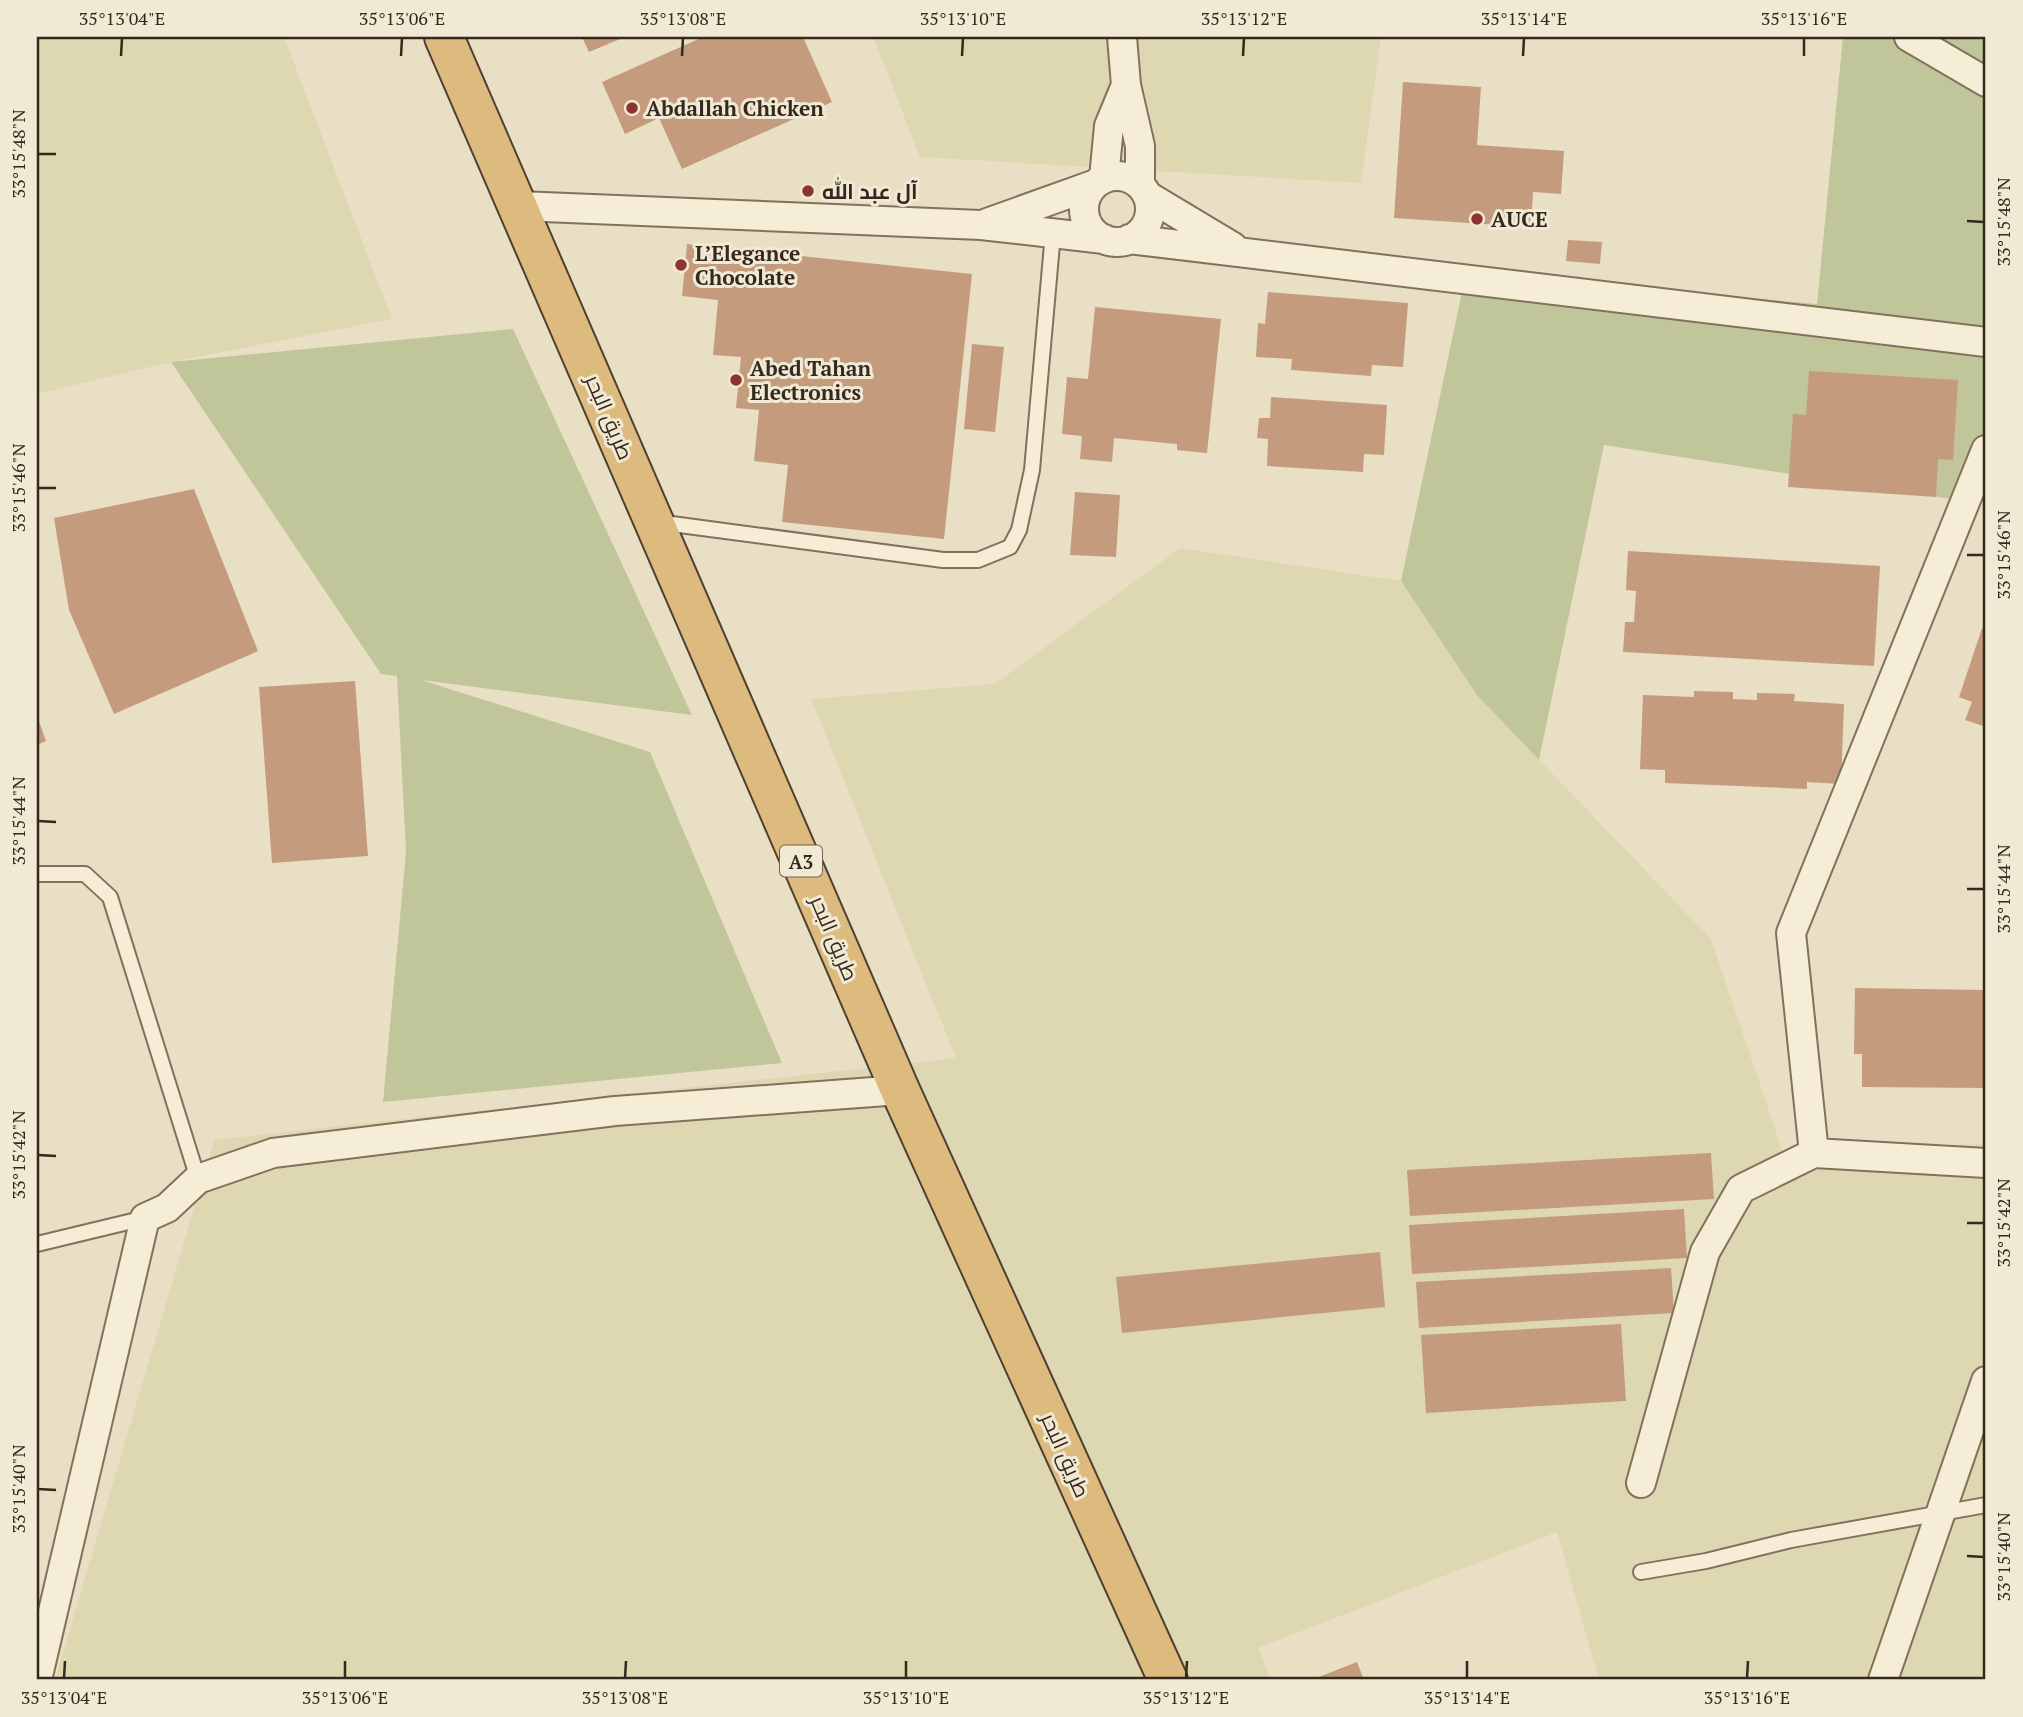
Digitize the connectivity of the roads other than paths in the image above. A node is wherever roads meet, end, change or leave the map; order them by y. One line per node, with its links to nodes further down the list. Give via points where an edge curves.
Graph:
1 (444, 37): 8 (highway, طريق البحر / A3)
2 (1122, 37): 5 (street)
3 (1909, 37): 4 (street)
4 (1986, 82)
5 (1126, 85): 6 (street, via 1109,126); 7 (street, via 1138,127)
6 (1099, 182): 7 (street, via 1117,175 1130,178); 9 (street); 11 (street, via 1086,196 1086,221 1093,232)
7 (1144, 191): 11 (street, via 1150,209 1147,221 1140,232); 12 (street)
8 (519, 206): 9 (street); 15 (highway, طريق البحر / A3)
9 (981, 225): 10 (street)
10 (1054, 233): 11 (street); 15 (lane, via 1032,470 1019,530 1010,547 978,561 943,561)
11 (1117, 239): 12 (street)
12 (1242, 252): 13 (street)
13 (1986, 342)
14 (1986, 450): 18 (street, via 1791,933)
15 (656, 522): 17 (highway, طريق البحر / A3)
16 (37, 874): 20 (lane, via 85,874 110,897)
17 (900, 1090): 20 (street, via 615,1111 286,1151); 29 (highway, طريق البحر / A3)
18 (1814, 1153): 19 (street); 24 (street, via 1741,1189 1705,1252)
19 (1986, 1163)
20 (198, 1179): 21 (street, via 167,1208)
21 (145, 1218): 22 (lane); 28 (street)
22 (37, 1244)
23 (1986, 1381): 26 (street)
24 (1641, 1483)
25 (1986, 1505): 26 (lane)
26 (1939, 1513): 27 (lane); 30 (street)
27 (1641, 1572)
28 (37, 1680)
29 (1168, 1680)
30 (1883, 1680)

